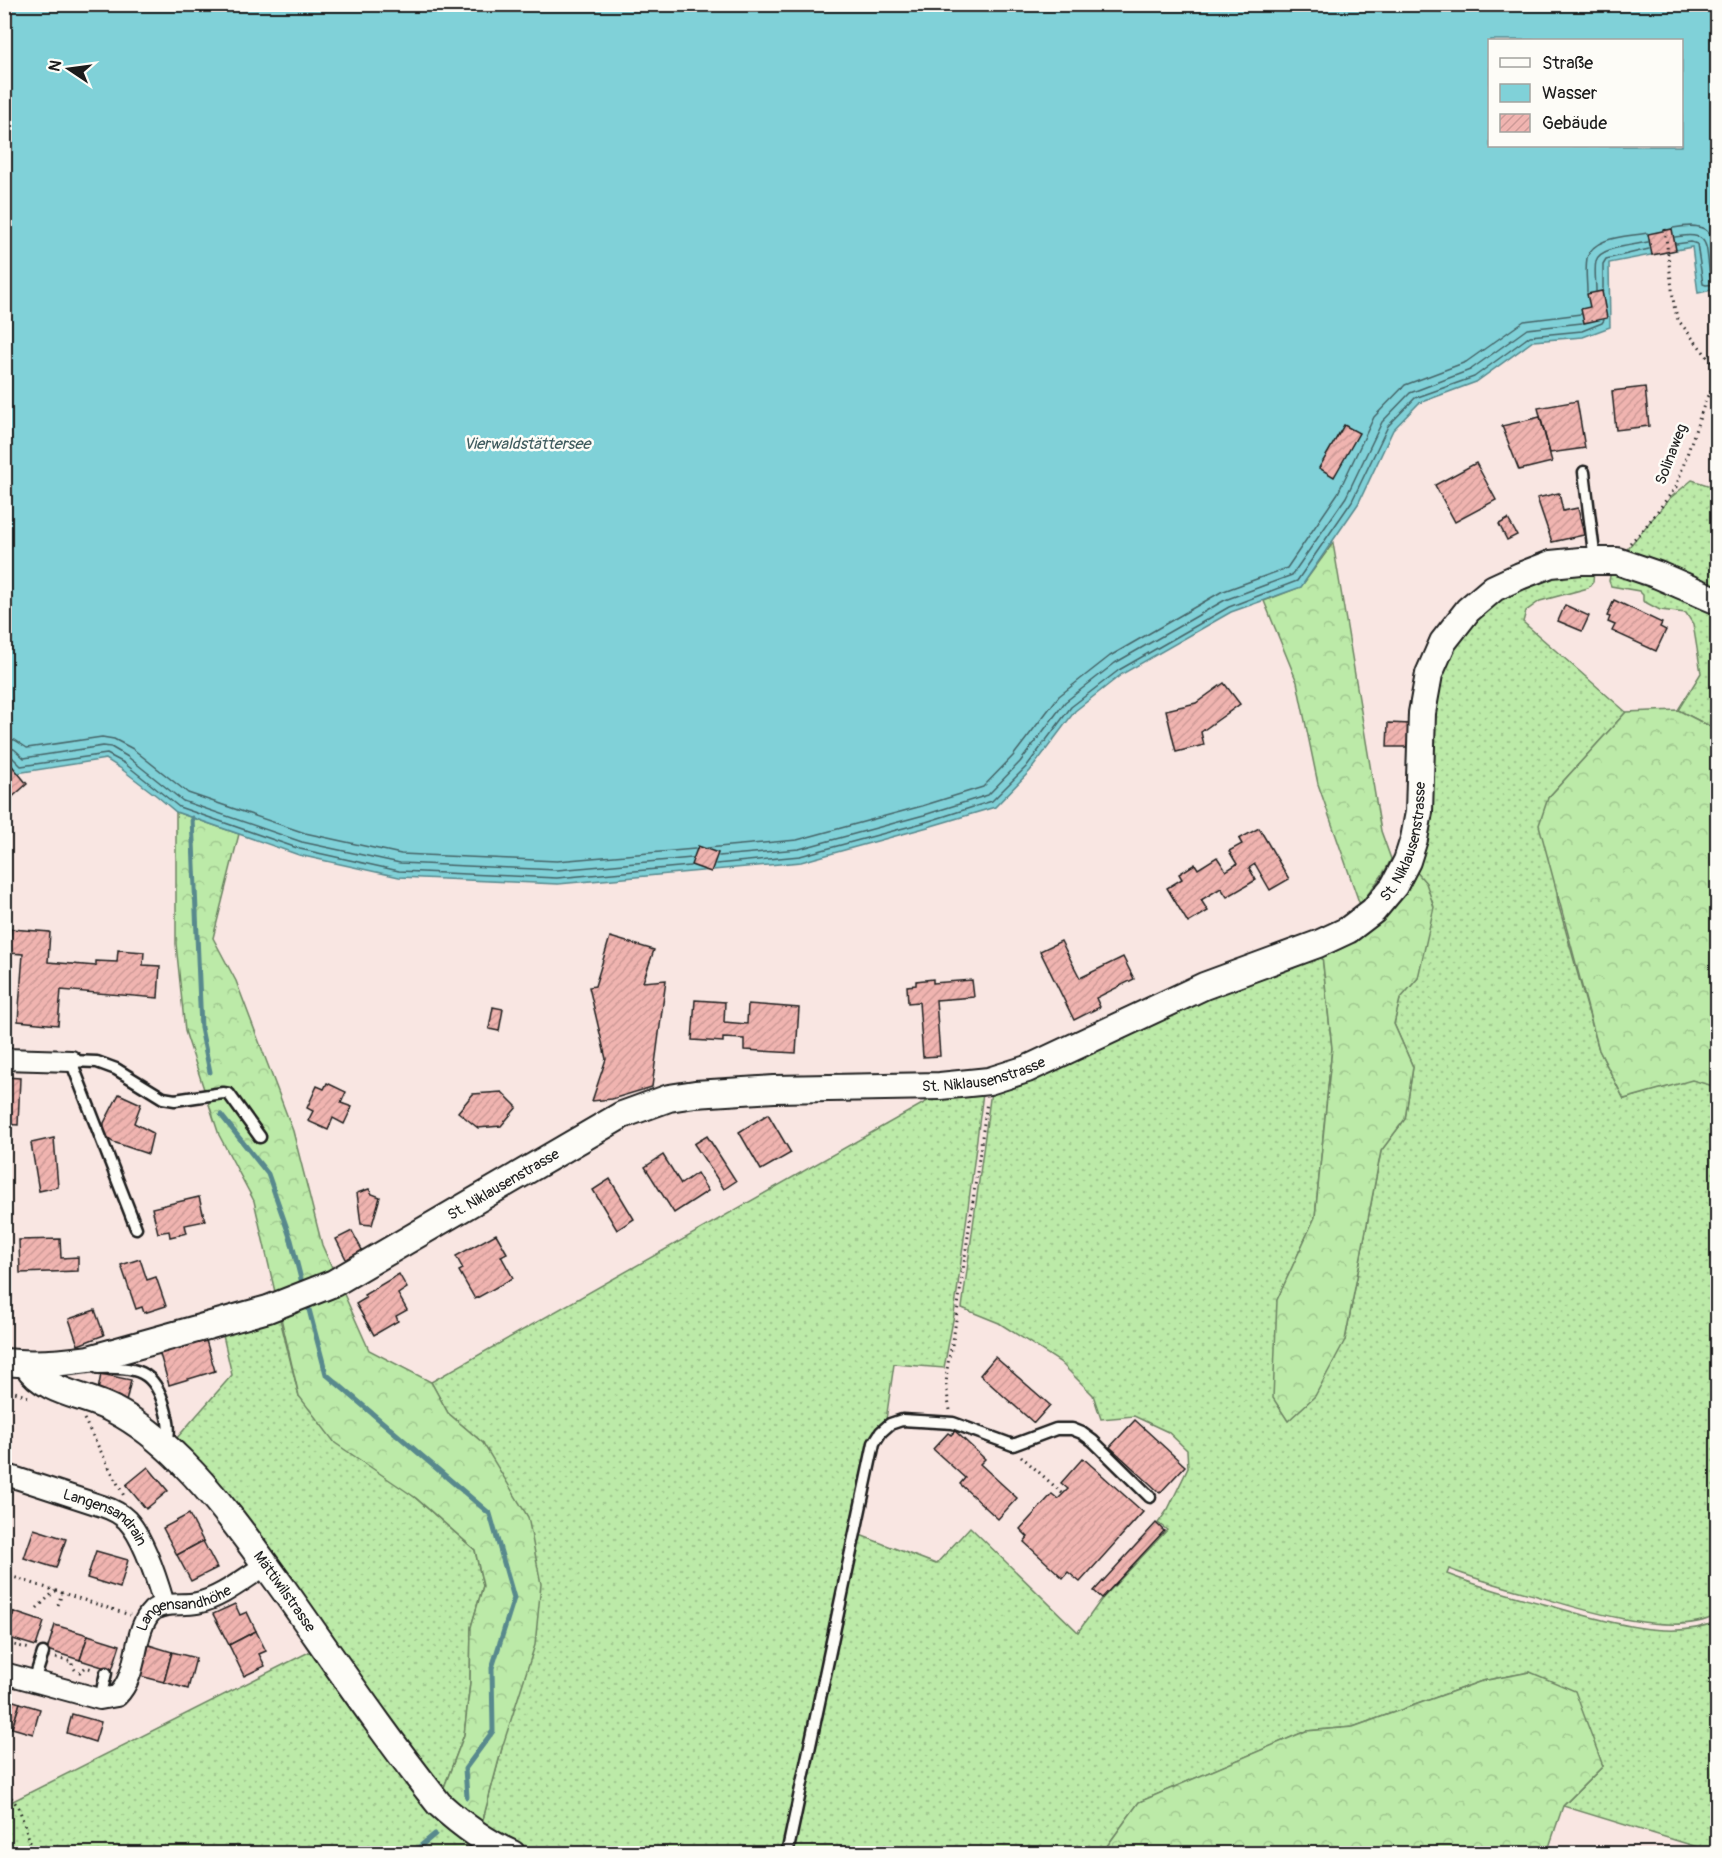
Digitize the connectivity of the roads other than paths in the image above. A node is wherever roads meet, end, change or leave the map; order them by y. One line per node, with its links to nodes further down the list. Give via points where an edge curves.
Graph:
1 (1584, 472): 2 (lane)
2 (1606, 561): 3 (street, St. Niklausenstrasse, via 1658,574); 8 (street, St. Niklausenstrasse, via 1551,564 1494,588 1468,610 1443,642 1429,674 1422,712 1419,812 1407,861 1394,886 1373,911 1348,930 1204,986 1027,1069 989,1081 940,1086 741,1091 669,1098 622,1115 334,1283 268,1309)
3 (1718, 601)
4 (4, 1059): 5 (street)
5 (70, 1061): 6 (lane, via 96,1062 116,1069 163,1098 229,1094); 7 (lane)
6 (260, 1137)
7 (136, 1228)
8 (95, 1357): 9 (street, St. Niklausenstrasse); 10 (lane, via 98,1368 143,1373 153,1380 170,1432)
9 (16, 1364): 10 (street, Mättiwilstrasse, via 43,1383 113,1409)
10 (167, 1448): 13 (street, Mättiwilstrasse, via 218,1501)
11 (4, 1474): 14 (street, Langensandrain, via 115,1511 138,1538)
12 (1150, 1497): 21 (lane, via 1082,1433 1072,1429 1056,1429 1013,1445 953,1423 902,1420 881,1432 874,1443)
13 (266, 1565): 14 (street, Langensandhöhe, via 199,1603); 20 (street, Mättiwilstrasse, via 439,1804 460,1823)
14 (164, 1604): 19 (street, Langensandhöhe, via 145,1623 127,1684 117,1696)
15 (43, 1653): 18 (lane)
16 (4, 1673): 18 (street)
17 (106, 1673): 19 (lane)
18 (34, 1681): 19 (street)
19 (100, 1699)
20 (512, 1854)
21 (787, 1854)

